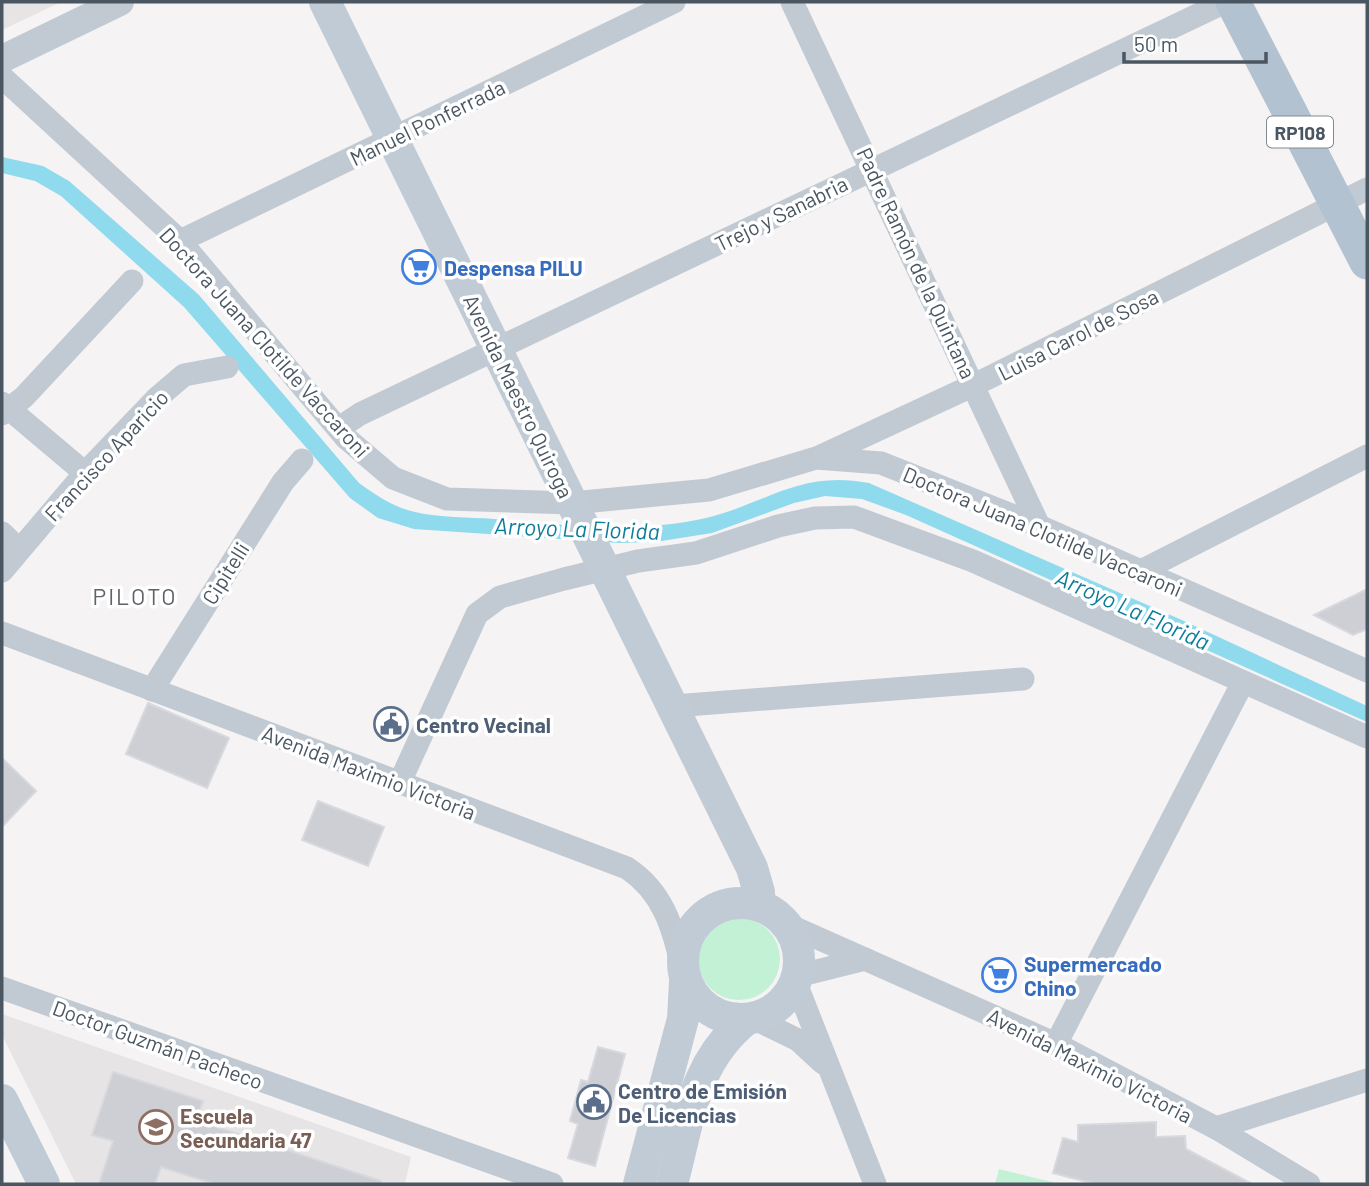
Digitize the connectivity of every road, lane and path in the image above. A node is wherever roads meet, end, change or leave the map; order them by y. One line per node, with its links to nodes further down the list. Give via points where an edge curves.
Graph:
1 (120, 2): 7 (street)
2 (325, 2): 9 (main road, Avenida Maestro Quiroga)
3 (674, 2): 9 (street, Manuel Ponferrada)
4 (792, 2): 10 (street, Padre Ramón de la Quintana)
5 (1225, 2): 10 (street, Trejo y Sanabria)
6 (1233, 2): 11 (main road, RP108)
7 (2, 59)
8 (2, 77): 12 (street, Doctora Juana Clotilde Vaccaroni)
9 (393, 138): 12 (street, Manuel Ponferrada); 15 (main road, Avenida Maestro Quiroga)
10 (872, 169): 15 (street, Trejo y Sanabria); 17 (street, Padre Ramón de la Quintana)
11 (1352, 197): 13 (main road, RP108); 17 (street, Luisa Carol de Sosa)
12 (180, 241): 19 (street, Doctora Juana Clotilde Vaccaroni)
13 (1367, 262)
14 (132, 281): 18 (street, via 24,397)
15 (496, 349): 19 (street, Trejo y Sanabria); 24 (main road, Avenida Maestro Quiroga)
16 (228, 367): 23 (street, Francisco Aparicio, via 184,375)
17 (974, 385): 21 (street, Luisa Carol de Sosa); 25 (street, Padre Ramón de la Quintana)
18 (4, 408): 23 (street)
19 (339, 428): 24 (street, Doctora Juana Clotilde Vaccaroni, via 364,456 393,478 447,499)
20 (1367, 456): 30 (street)
21 (816, 458): 24 (street, Doctora Juana Clotilde Vaccaroni, via 709,490); 25 (street, Doctora Juana Clotilde Vaccaroni, via 881,463)
22 (302, 460): 35 (street, Cipitelli, via 283,482)
23 (85, 473): 27 (street, Francisco Aparicio)
24 (576, 510): 28 (main road, Avenida Maestro Quiroga)
25 (1039, 526): 30 (street, Doctora Juana Clotilde Vaccaroni)
26 (2, 533): 27 (street)
27 (19, 550): 29 (street, Francisco Aparicio)
28 (601, 561): 34 (street, via 696,553 778,526 815,518 854,517 973,561); 36 (main road, Avenida Maestro Quiroga); 38 (street, via 500,597 477,614)
29 (2, 571)
30 (1139, 572): 32 (street, Doctora Juana Clotilde Vaccaroni)
31 (2, 633): 35 (street, Avenida Maximio Victoria)
32 (1367, 671)
33 (1023, 680): 36 (street)
34 (1243, 682): 37 (street); 46 (street)
35 (152, 690): 38 (street, Avenida Maximio Victoria)
36 (674, 706): 39 (main road, Avenida Maestro Quiroga, via 752,868)
37 (1367, 737)
38 (399, 784): 42 (street, Avenida Maximio Victoria, via 627,868 645,881 668,915)
39 (759, 905): 40 (main road); 42 (main road, via 726,904 697,921 683,951)
40 (786, 924): 41 (street, Avenida Maximio Victoria); 43 (main road, via 798,949)
41 (864, 959): 43 (street); 46 (street, Avenida Maximio Victoria)
42 (684, 975): 45 (main road, via 695,998 710,1011 728,1018); 53 (main road, via 683,1020)
43 (796, 979): 45 (main road, via 779,1005); 47 (street)
44 (2, 988): 52 (street, Doctor Guzmán Pacheco)
45 (750, 1018): 47 (street, via 798,1040); 54 (main road, via 724,1040 702,1074)
46 (1056, 1044): 50 (street, Avenida Maximio Victoria)
47 (825, 1065): 55 (street)
48 (1367, 1080): 50 (street)
49 (2, 1100): 51 (main road)
50 (1216, 1128): 56 (street, Avenida Maximio Victoria)
51 (44, 1184)
52 (552, 1184)
53 (639, 1184)
54 (672, 1184)
55 (875, 1184)
56 (1309, 1184)

